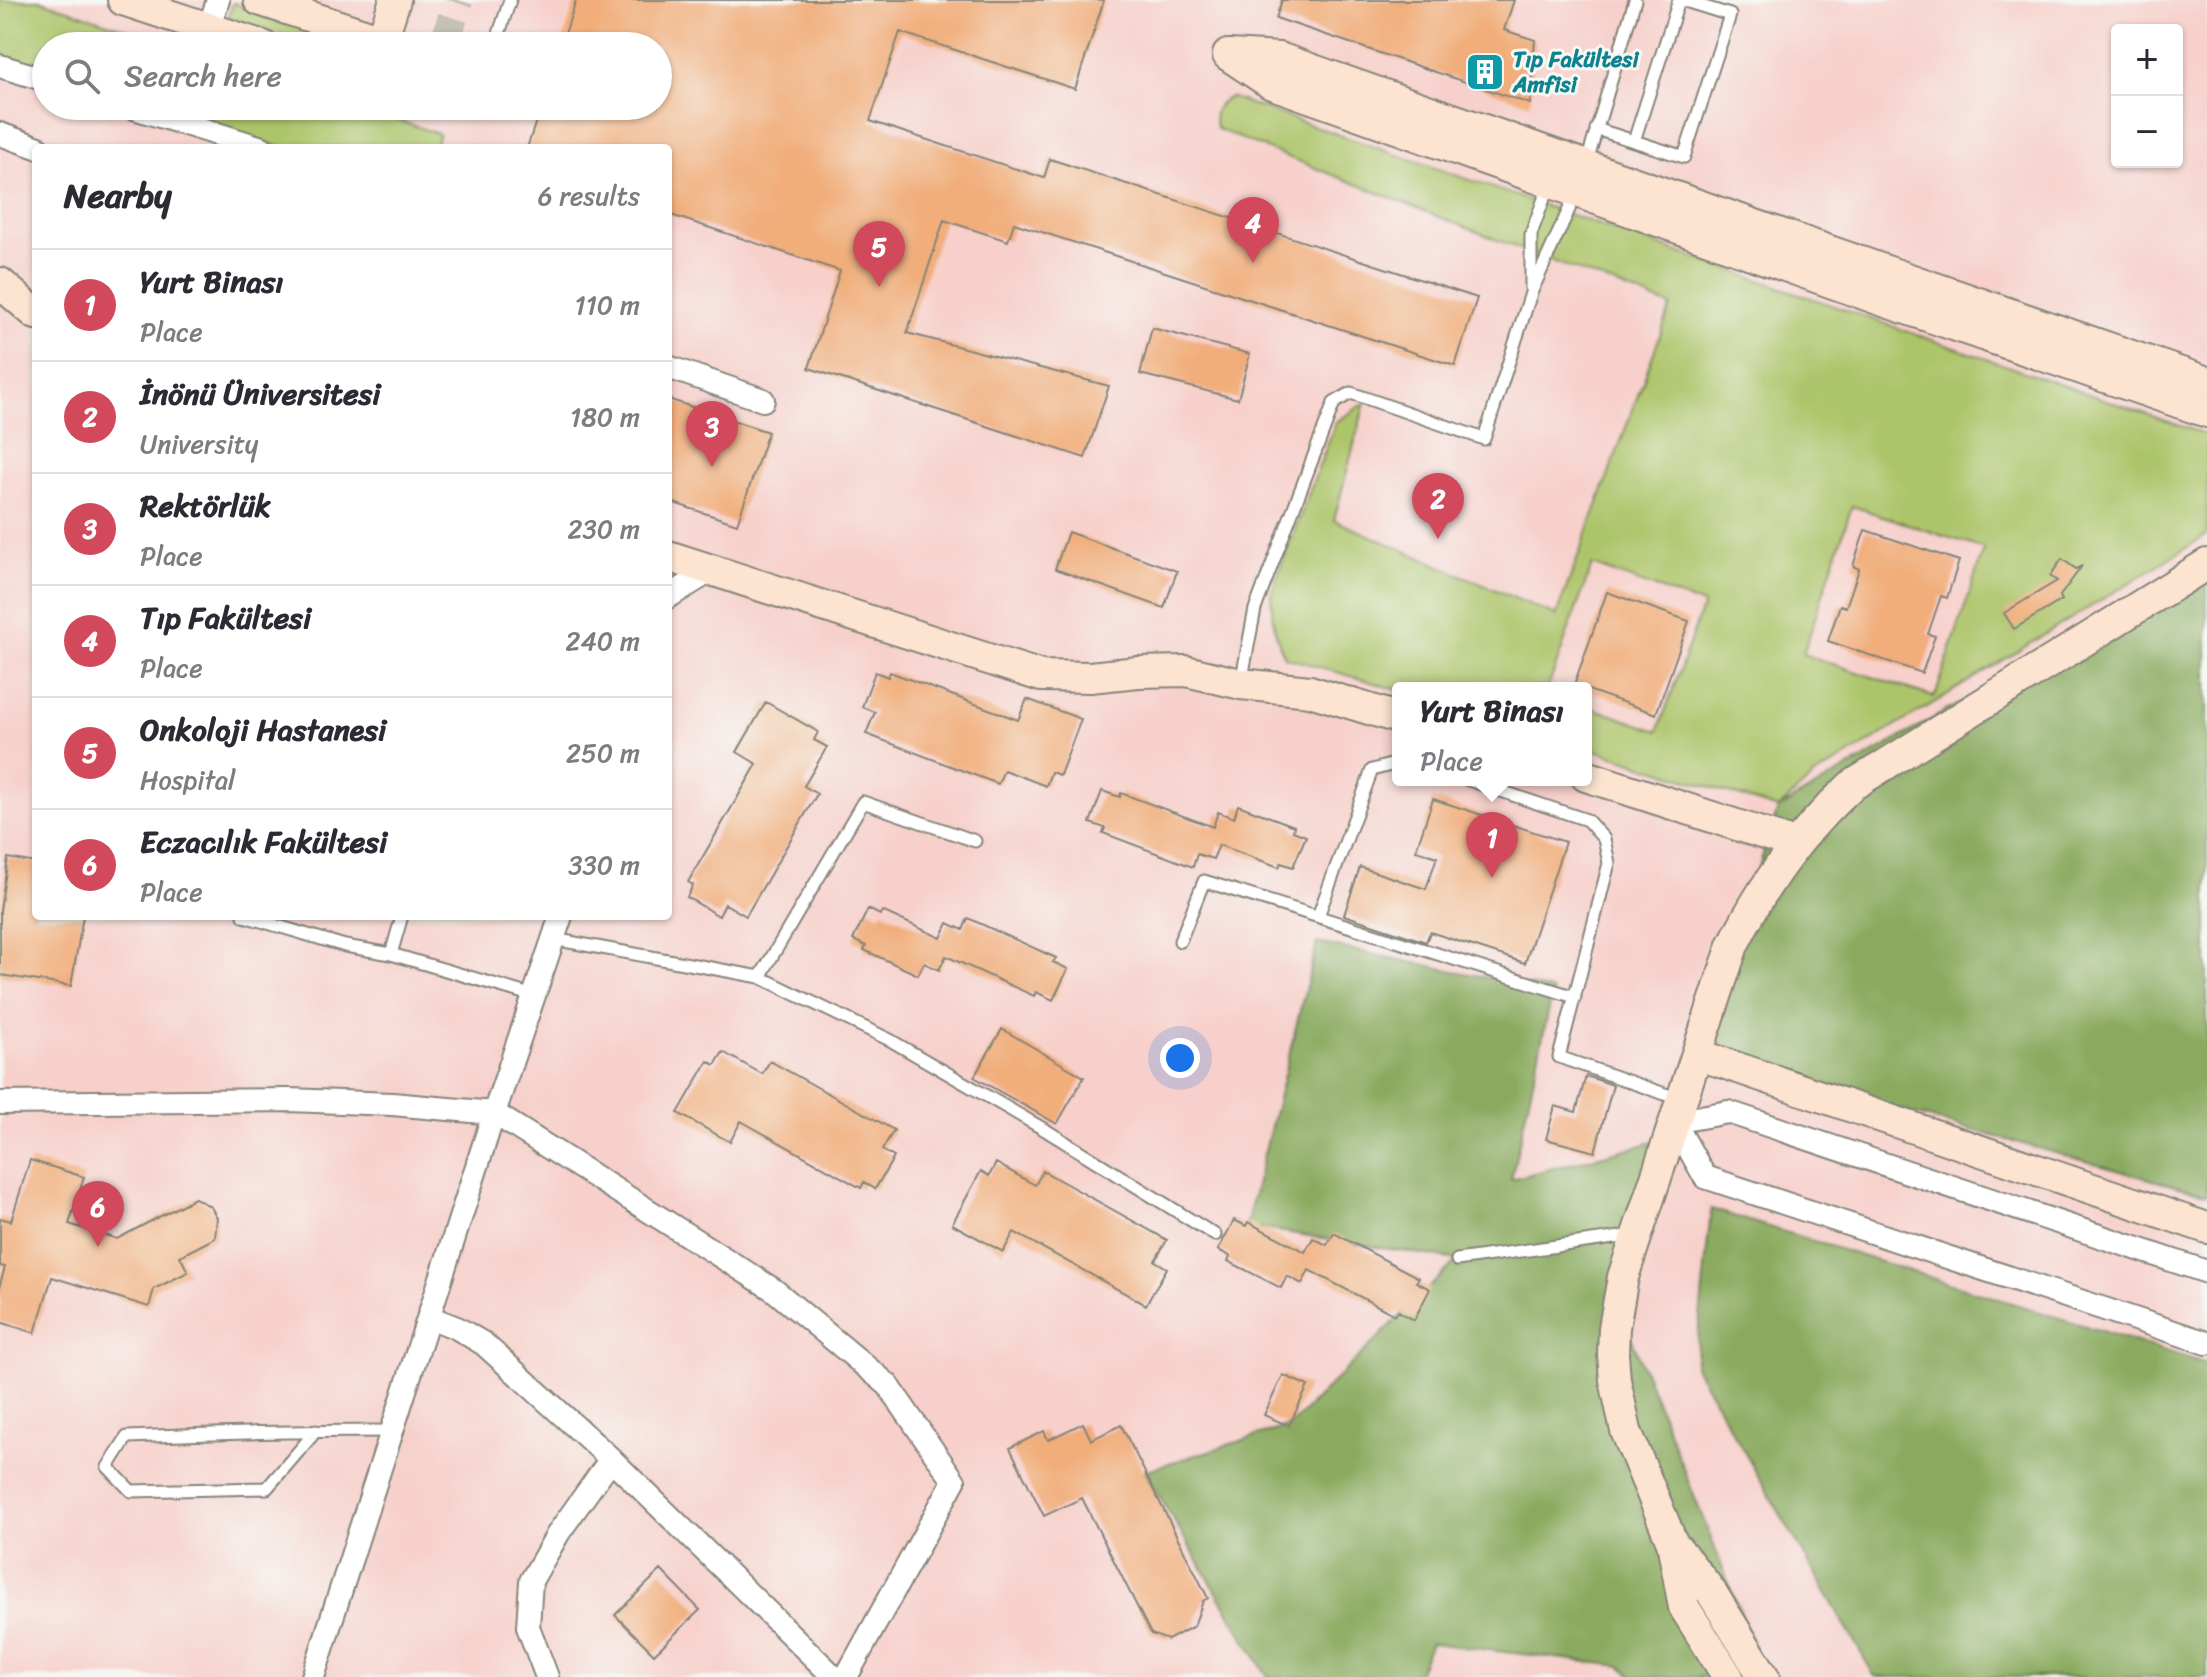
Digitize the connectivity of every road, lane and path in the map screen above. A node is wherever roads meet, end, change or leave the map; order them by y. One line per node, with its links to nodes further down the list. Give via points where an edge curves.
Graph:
1 (123, 0): 7 (main road)
2 (259, 0): 9 (main road)
3 (395, 0): 10 (main road)
4 (510, 0): 11 (lane)
5 (1635, 0): 15 (lane)
6 (1680, 0): 17 (lane); 17 (lane, via 1730,15 1684,157)
7 (213, 14): 8 (main road)
8 (241, 32)
9 (356, 32)
10 (388, 32)
11 (500, 32)
12 (0, 66): 13 (street)
13 (32, 76)
14 (173, 120): 18 (street)
15 (1596, 129): 17 (lane); 20 (lane)
16 (0, 134): 19 (street)
17 (1634, 141)
18 (249, 144)
19 (32, 145)
20 (1569, 178): 20 (main road, via 1279,58 1228,55 1270,83); 22 (lane); 22 (lane, via 1531,234); 27 (main road); 29 (main road)
21 (0, 283): 23 (main road)
22 (1531, 293): 34 (lane, via 1484,439 1351,393 1334,403 1255,609)
23 (32, 311)
24 (0, 315): 25 (main road)
25 (32, 326)
26 (672, 368): 28 (street)
27 (2207, 382)
28 (763, 400)
29 (2207, 412)
30 (672, 557): 32 (main road)
31 (2207, 564): 40 (main road, via 1851,786)
32 (712, 570): 33 (street); 34 (main road, via 1041,676 1186,671)
33 (672, 595)
34 (1241, 684): 35 (main road, via 1310,691)
35 (1392, 716)
36 (1392, 765): 41 (lane, via 1372,770)
37 (1592, 778): 40 (main road)
38 (1486, 786): 50 (lane, via 1587,820 1604,839 1609,863)
39 (975, 841): 48 (lane, via 863,802)
40 (1795, 844): 51 (main road, via 1733,945)
41 (1318, 916): 46 (lane, via 1204,881); 50 (lane)
42 (257, 920): 47 (lane)
43 (401, 920): 47 (lane)
44 (560, 920): 45 (street)
45 (553, 939): 48 (lane); 49 (street)
46 (1180, 941)
47 (391, 954): 49 (lane)
48 (760, 977): 56 (lane, via 890,1040)
49 (534, 996): 54 (street)
50 (1575, 997): 53 (lane, via 1559,1057)
51 (1697, 1054): 53 (main road); 55 (main road)
52 (0, 1103): 54 (street, via 289,1100)
53 (1678, 1111): 57 (main road); 59 (street, via 1728,1112); 61 (street, via 1705,1177)
54 (494, 1113): 60 (street); 69 (street, via 774,1290 888,1385 954,1481)
55 (2207, 1228)
56 (1215, 1235)
57 (1636, 1235): 58 (lane); 65 (main road, via 1617,1302 1615,1380 1626,1431)
58 (1457, 1260)
59 (2207, 1272)
60 (429, 1317): 63 (street); 64 (street, via 484,1344)
61 (2207, 1343)
62 (316, 1431): 62 (lane, via 127,1437 108,1467 131,1491 267,1488); 63 (lane)
63 (392, 1431): 66 (street)
64 (611, 1459): 67 (street, via 531,1581 528,1627); 68 (street)
65 (1672, 1542): 70 (main road, via 1684,1607); 71 (main road, via 1710,1590)
66 (313, 1677)
67 (547, 1677)
68 (834, 1677)
69 (846, 1677)
70 (1728, 1677)
71 (1764, 1677)

